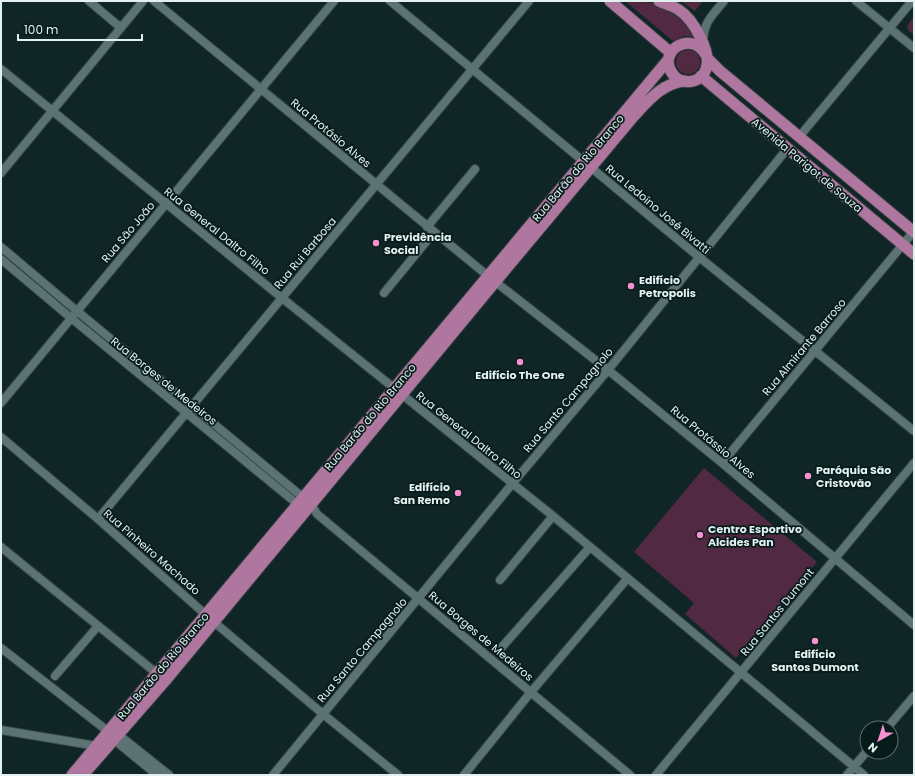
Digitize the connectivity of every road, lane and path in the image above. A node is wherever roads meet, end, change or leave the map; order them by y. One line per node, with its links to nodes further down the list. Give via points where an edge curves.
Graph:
1 (89, 1): 14 (street)
2 (143, 1): 14 (street)
3 (154, 1): 24 (street, Rua Protásio Alves)
4 (334, 1): 24 (street, Rua São João)
5 (390, 1): 21 (street, Rua Ledoíno José Bivatti)
6 (528, 1): 21 (street, Rua Rui Barbosa)
7 (610, 1): 18 (main road)
8 (659, 1): 13 (main road)
9 (663, 1): 13 (street)
10 (724, 1): 16 (street, via 706,22)
11 (856, 1): 15 (street)
12 (912, 1): 15 (street)
13 (679, 10): 16 (main road, via 688,17)
14 (121, 28): 25 (street)
15 (889, 28): 17 (street); 26 (street)
16 (703, 44): 19 (main road)
17 (914, 48)
18 (669, 56): 19 (main road, Avenida Parigot de Souza, via 676,46 687,43 698,46); 23 (main road, via 674,76); 28 (main road, Rua Barão do Rio Branco)
19 (706, 56): 22 (main road, via 707,67); 26 (main road, Avenida Parigot de Souza, via 720,71)
20 (1, 69): 25 (street, Rua General Daltro Filho)
21 (472, 69): 28 (street, Rua Ledoíno José Bivatti); 31 (street, Rua Rui Barbosa)
22 (701, 76): 23 (main road); 27 (main road, Avenida Parigot de Souza)
23 (686, 81): 28 (main road, Rua Barão do Rio Branco, via 672,84 656,93)
24 (261, 89): 31 (street, Rua Protásio Alves); 32 (street, Rua São João)
25 (52, 111): 30 (street); 32 (street, Rua General Daltro Filho)
26 (799, 137): 35 (main road, Avenida Parigot de Souza)
27 (787, 149): 36 (main road, Avenida Parigot de Souza); 39 (street, Rua Santo Campagnolo)
28 (588, 164): 39 (street, Rua Ledoíno José Bivatti); 41 (main road, Rua Barão do Rio Branco)
29 (475, 169): 33 (street)
30 (1, 173)
31 (376, 184): 33 (street, Rua Protásio Alves); 43 (street, Rua Rui Barbosa)
32 (166, 204): 43 (street, Rua General Daltro Filho); 44 (street, Rua São João)
33 (427, 227): 34 (street, Rua Protásio Alves)
34 (434, 232): 41 (street, Rua Protásio Alves); 42 (street)
35 (914, 232): 36 (street, Rua Almirante Barroso)
36 (903, 245): 38 (main road, Avenida Parigot de Souza); 46 (street, Rua Almirante Barroso)
37 (1, 247): 44 (street)
38 (914, 254)
39 (699, 257): 46 (street, Rua Ledoíno José Bivatti); 47 (street, Rua Santo Campagnolo)
40 (1, 259): 45 (street, Rua Borges de Medeiros)
41 (491, 279): 47 (street, Rua Protássio Alves); 48 (main road, Rua Barão do Rio Branco)
42 (384, 293)
43 (282, 298): 48 (street, Rua General Daltro Filho); 50 (street, Rua Rui Barbosa)
44 (77, 311): 45 (street, Rua São João); 50 (street)
45 (71, 318): 49 (street, Rua São João); 51 (street, Rua Borges de Medeiros)
46 (815, 351): 52 (street, Rua Ledoíno José Bivatti); 54 (street, Rua Almirante Barroso)
47 (608, 370): 54 (street, Rua Protássio Alves); 56 (street, Rua Santo Campagnolo)
48 (398, 391): 56 (street, Rua General Daltro Filho); 57 (main road, Rua Barão do Rio Branco)
49 (1, 403)
50 (193, 405): 51 (street, Rua Rui Barbosa); 57 (street)
51 (186, 413): 57 (street, Rua Borges de Medeiros); 59 (street, Rua Rui Barbosa)
52 (914, 431)
53 (1, 437): 59 (street, Rua Pinheiro Machado)
54 (722, 463): 62 (street, Rua Protássio Alves)
55 (914, 463): 62 (street, Rua Santos Dumont)
56 (512, 484): 58 (street, Rua General Daltro Filho); 65 (street, Rua Santo Campagnolo)
57 (305, 504): 65 (street, Rua Borges de Medeiros); 66 (main road, Rua Barão do Rio Branco)
58 (553, 516): 61 (street, Rua General Daltro Filho); 64 (street)
59 (98, 519): 66 (street, Rua Pinheiro Machado)
60 (1, 547): 68 (street)
61 (590, 547): 63 (street, Rua General Daltro Filho); 69 (street)
62 (835, 558): 67 (street, Rua Protássio Alves); 71 (street, Rua Santos Dumont)
63 (627, 579): 71 (street, Rua General Daltro Filho); 74 (street)
64 (500, 580)
65 (419, 599): 74 (street, Rua Borges de Medeiros); 76 (street, Rua Santo Campagnolo)
66 (210, 618): 73 (main road, Rua Barão do Rio Branco); 76 (street, Rua Pinheiro Machado)
67 (914, 625)
68 (98, 626): 72 (street); 73 (street)
69 (502, 647)
70 (1, 648): 79 (street)
71 (741, 673): 82 (street, Rua General Daltro Filho); 90 (street, Rua Santos Dumont)
72 (55, 676)
73 (161, 678): 79 (main road, Rua Barão do Rio Branco)
74 (531, 692): 88 (street); 89 (street, Rua Borges de Medeiros)
75 (914, 696): 77 (street)
76 (323, 714): 86 (street, Rua Santo Campagnolo); 87 (street, Rua Pinheiro Machado)
77 (894, 720)
78 (1, 730): 80 (street)
79 (111, 733): 80 (main road, Rua Barão do Rio Branco); 83 (main road, Rua Barão do Rio Branco); 84 (street); 85 (street)
80 (97, 746): 83 (main road, Rua Barão do Rio Branco)
81 (860, 760): 82 (street)
82 (854, 767): 91 (street); 92 (street, Rua General Daltro Filho)
83 (77, 774)
84 (157, 775)
85 (169, 775)
86 (273, 775)
87 (398, 775)
88 (464, 775)
89 (630, 775)
90 (656, 775)
91 (847, 775)
92 (864, 775)

